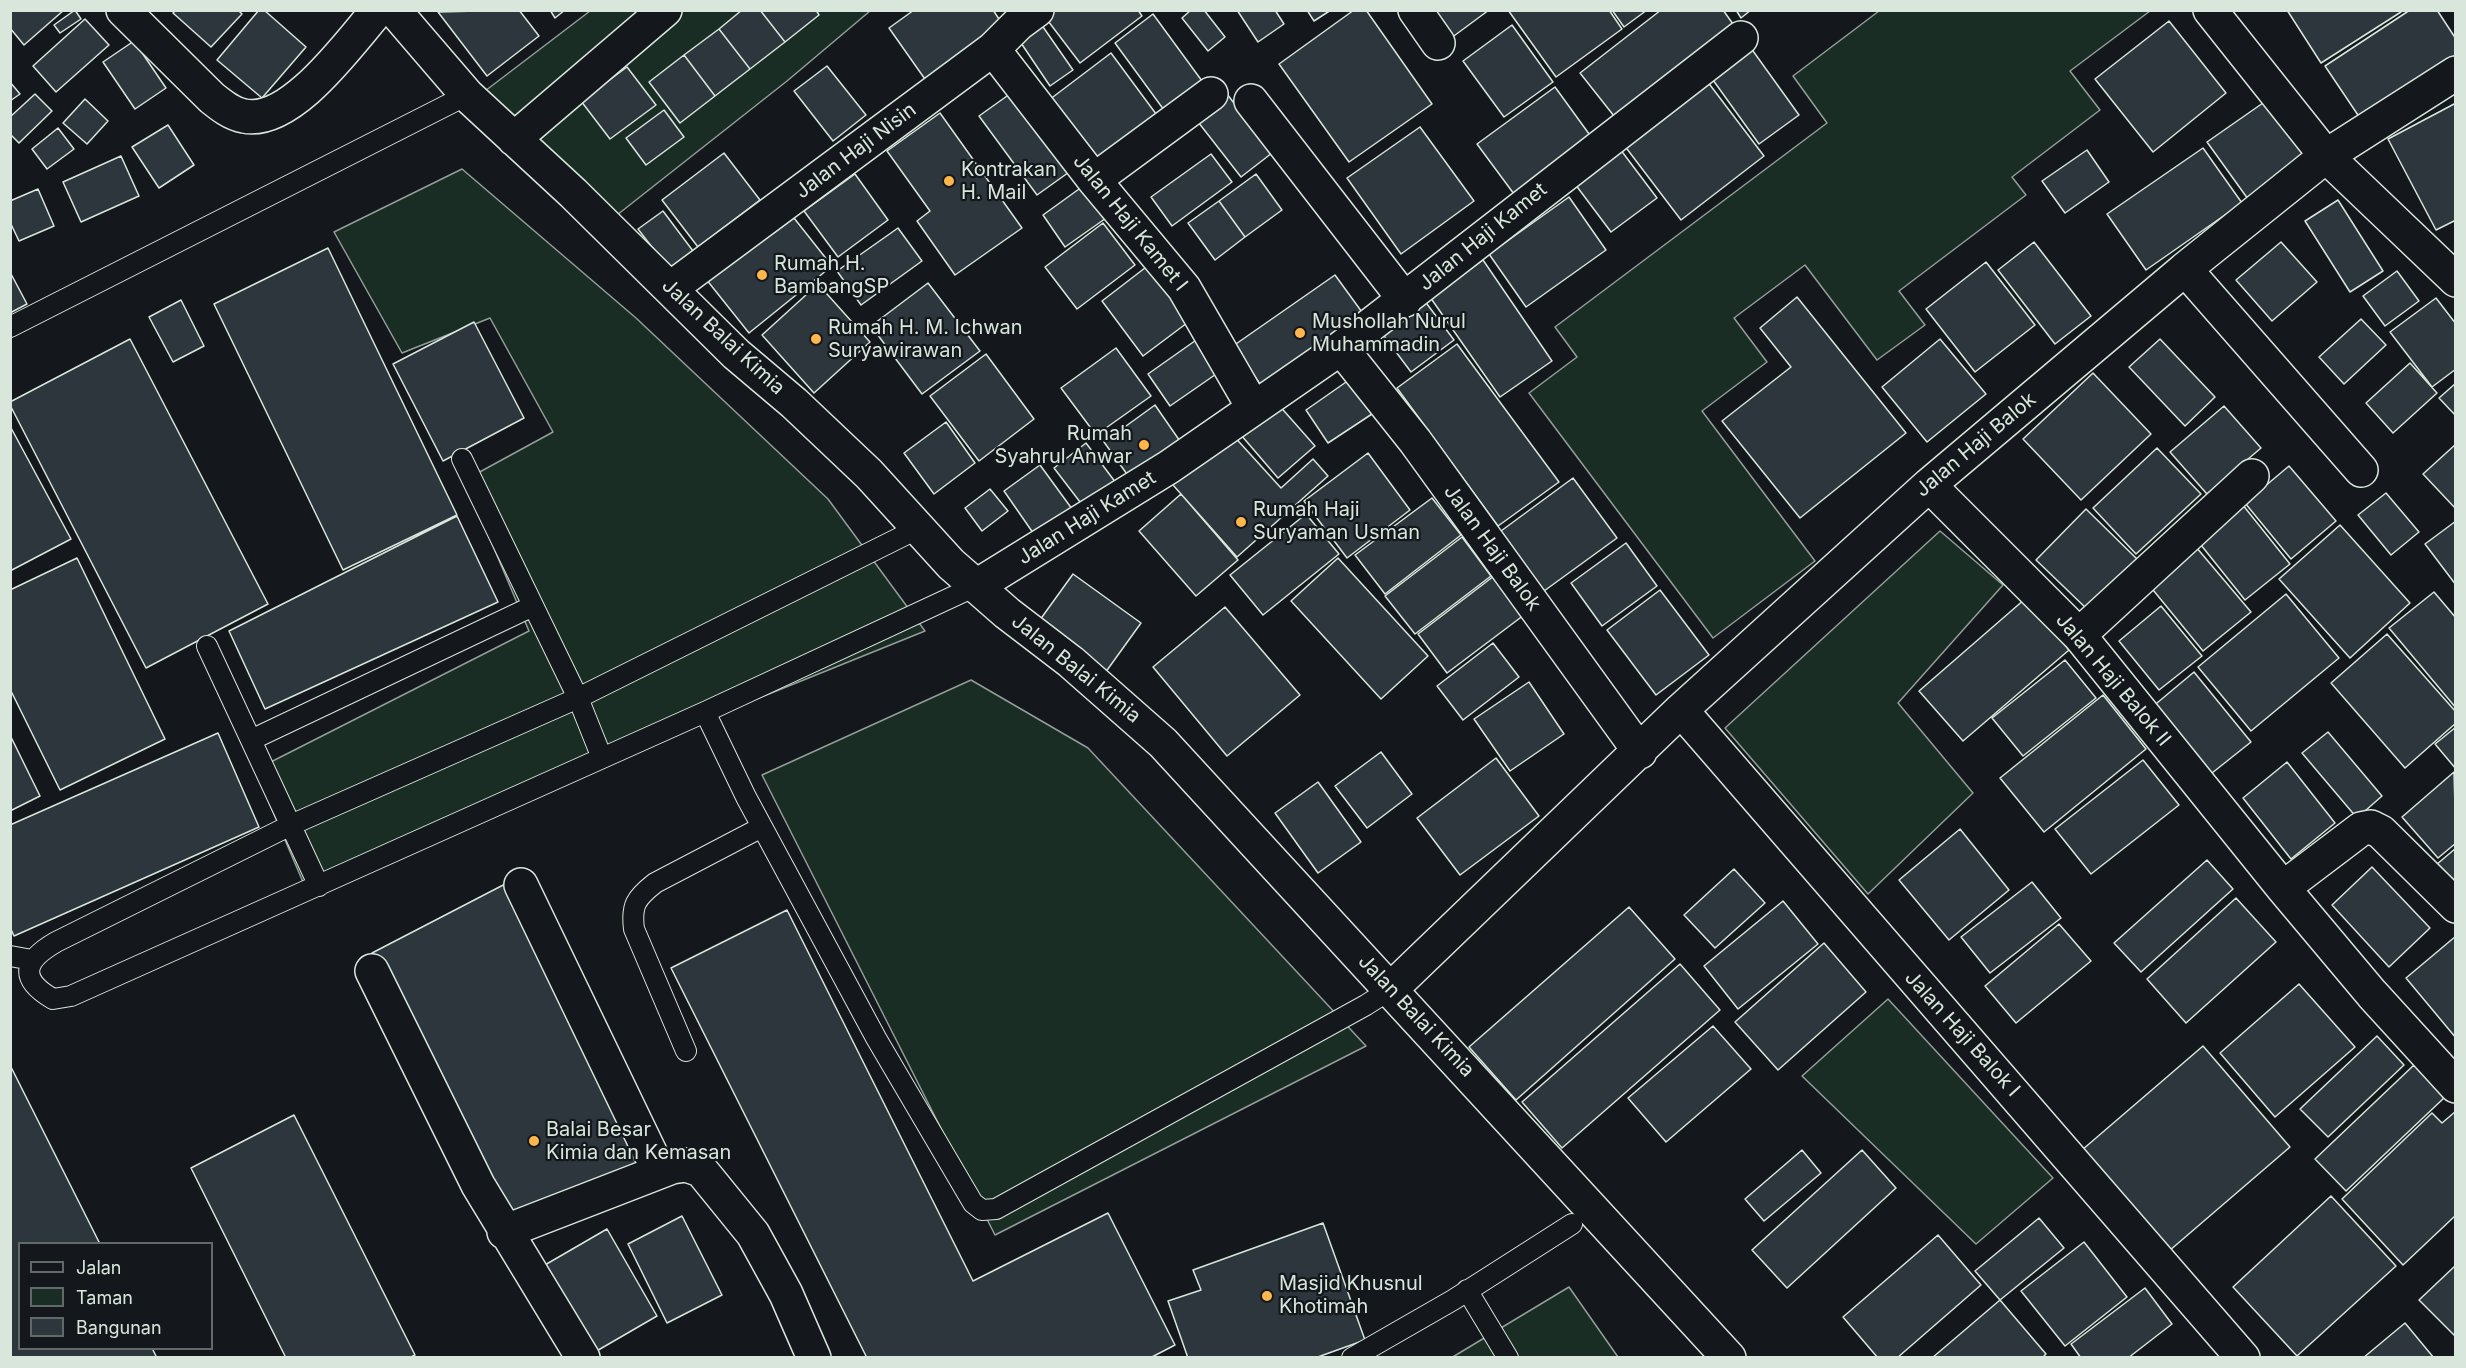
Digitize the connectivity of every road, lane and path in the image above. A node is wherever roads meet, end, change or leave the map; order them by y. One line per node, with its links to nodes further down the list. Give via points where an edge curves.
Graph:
1 (123, 10): 2 (street, via 212,99 245,117 263,116 304,93)
2 (378, 10)
3 (665, 10): 15 (street)
4 (1415, 10): 9 (street)
5 (2210, 10): 16 (street)
6 (1021, 15): 10 (street, Jalan Haji Nisin)
7 (406, 17): 12 (street, Jalan Balai Kimia)
8 (1741, 38): 21 (street, Jalan Haji Kamet)
9 (1438, 43)
10 (993, 50): 17 (street, Jalan Haji Kamet I); 20 (street, Jalan Haji Nisin)
11 (2456, 73): 16 (street, Jalan Haji Balok)
12 (467, 94): 15 (street, Jalan Balai Kimia); 22 (lane)
13 (1211, 94): 17 (street)
14 (1251, 101): 21 (street)
15 (514, 139): 20 (street, Jalan Balai Kimia)
16 (2326, 156): 18 (street, Jalan Haji Balok); 19 (street)
17 (1094, 180): 24 (street, Jalan Haji Kamet I, via 1184,288)
18 (2185, 269): 26 (street); 28 (street, Jalan Haji Balok)
19 (2456, 280)
20 (671, 288): 29 (street, Jalan Balai Kimia, via 736,354 860,465)
21 (1405, 300): 23 (street, Jalan Haji Kamet)
22 (10, 327)
23 (1341, 348): 24 (street, Jalan Haji Kamet); 38 (street, Jalan Haji Balok, via 1415,441)
24 (1253, 407): 30 (street, Jalan Haji Kamet, via 1169,467)
25 (462, 459): 31 (lane)
26 (2361, 470)
27 (2252, 476): 32 (street)
28 (1929, 485): 32 (street, Jalan Haji Balok II); 35 (street, Jalan Haji Balok)
29 (917, 529): 30 (street, Jalan Balai Kimia); 34 (lane)
30 (978, 585): 36 (lane); 49 (street, Jalan Balai Kimia, via 1163,743)
31 (533, 606): 34 (lane); 37 (lane)
32 (2079, 635): 44 (street, Jalan Haji Balok II)
33 (207, 646): 37 (lane)
34 (578, 698): 39 (lane); 40 (lane)
35 (1681, 710): 38 (street, Jalan Haji Balok); 61 (street, Jalan Haji Balok I)
36 (705, 712): 39 (lane); 41 (lane)
37 (251, 740): 40 (lane)
38 (1640, 752): 49 (street, Jalan Haji Balok)
39 (602, 758): 43 (lane)
40 (291, 825): 43 (lane); 47 (lane, via 56,942)
41 (762, 827): 49 (lane, via 907,1093 973,1203 986,1211 996,1209); 50 (lane, via 655,884 641,894 632,910 634,928)
42 (521, 885): 52 (street)
43 (319, 886): 47 (lane, via 71,996 53,999 34,986 29,975)
44 (2283, 888): 45 (street, via 2361,829 2371,827 2381,832); 51 (street, Jalan Haji Balok II)
45 (2456, 906)
46 (10, 956): 47 (lane)
47 (32, 960)
48 (372, 971): 54 (street)
49 (1391, 989): 60 (street, Jalan Balai Kimia)
50 (686, 1051)
51 (2456, 1086)
52 (659, 1171): 54 (street); 57 (street, via 687,1165 701,1170 753,1234 786,1294)
53 (1572, 1224): 55 (lane)
54 (504, 1232): 56 (street)
55 (1467, 1290): 58 (lane); 59 (lane)
56 (583, 1358)
57 (814, 1358)
58 (1352, 1358)
59 (1508, 1358)
60 (1729, 1358)
61 (2243, 1358)

